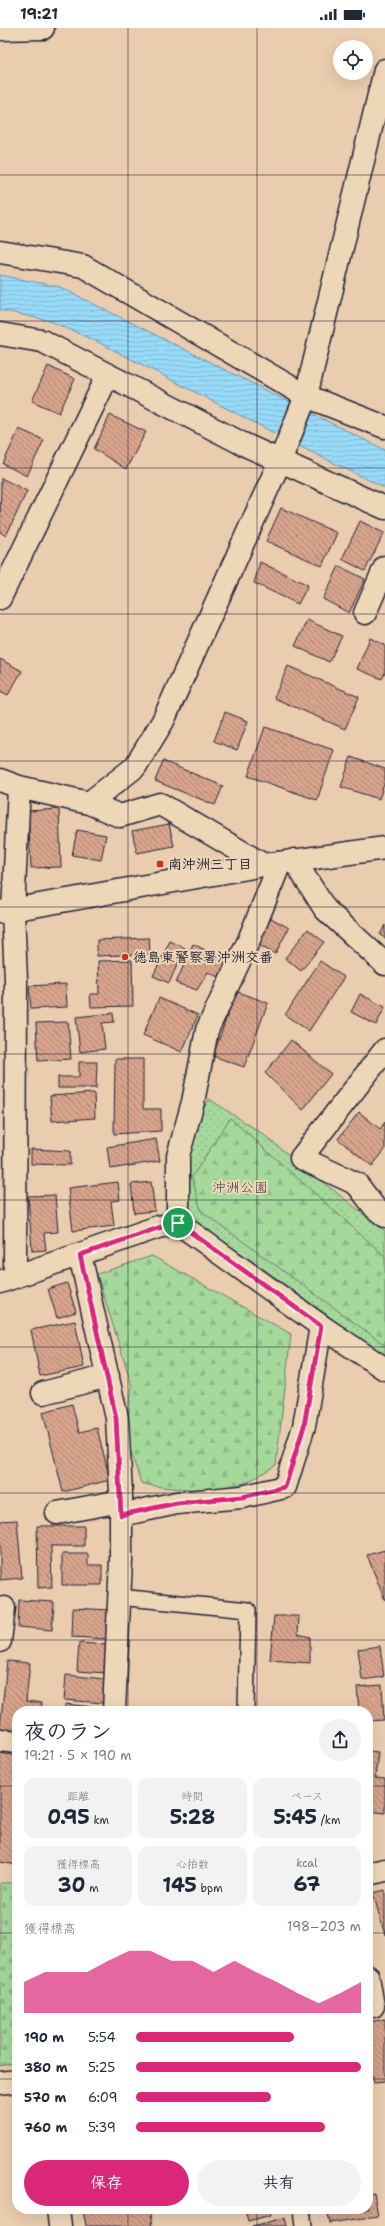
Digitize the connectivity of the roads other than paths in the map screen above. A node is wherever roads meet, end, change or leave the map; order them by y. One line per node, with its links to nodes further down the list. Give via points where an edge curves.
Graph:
1 (43, 28): 2 (street)
2 (1, 29)
3 (385, 70): 7 (street)
4 (0, 252): 7 (street, via 83,266)
5 (0, 334): 6 (street, via 42,341)
6 (108, 375): 9 (street); 12 (street)
7 (306, 396): 8 (street); 9 (street)
8 (385, 427)
9 (280, 461): 10 (street); 15 (street, via 163,721 135,767)
10 (385, 508)
11 (385, 567): 13 (street)
12 (0, 598)
13 (365, 613)
14 (9, 784): 15 (street); 18 (street)
15 (89, 803): 17 (street, via 120,816 160,804)
16 (385, 848): 17 (street)
17 (279, 863): 18 (street); 19 (street); 24 (street, via 249,940 207,1030 193,1102 178,1156)
18 (6, 911): 20 (street)
19 (385, 964)
20 (8, 980): 22 (street)
21 (385, 1050): 23 (street, via 301,1158 358,1184)
22 (8, 1170): 26 (street)
23 (382, 1206)
24 (178, 1223): 25 (street); 27 (street)
25 (80, 1255): 26 (street); 29 (street)
26 (7, 1280)
27 (321, 1326): 28 (street); 31 (street, via 304,1426 285,1487 242,1497)
28 (385, 1370)
29 (108, 1376): 30 (street); 31 (street, via 116,1418)
30 (43, 1393)
31 (121, 1508): 32 (street); 33 (street)
32 (57, 1513)
33 (119, 1597): 36 (street); 37 (lane, via 248,1610)
34 (4, 1608): 35 (street)
35 (0, 1641)
36 (114, 1706)
37 (246, 1706)
38 (0, 1740): 39 (street)
39 (12, 1741)
40 (385, 1870): 41 (street)
41 (373, 1873)
42 (12, 2082): 43 (street)
43 (0, 2083)
44 (59, 2214): 46 (street)
45 (303, 2214): 47 (lane)
46 (60, 2226)
47 (304, 2226)

